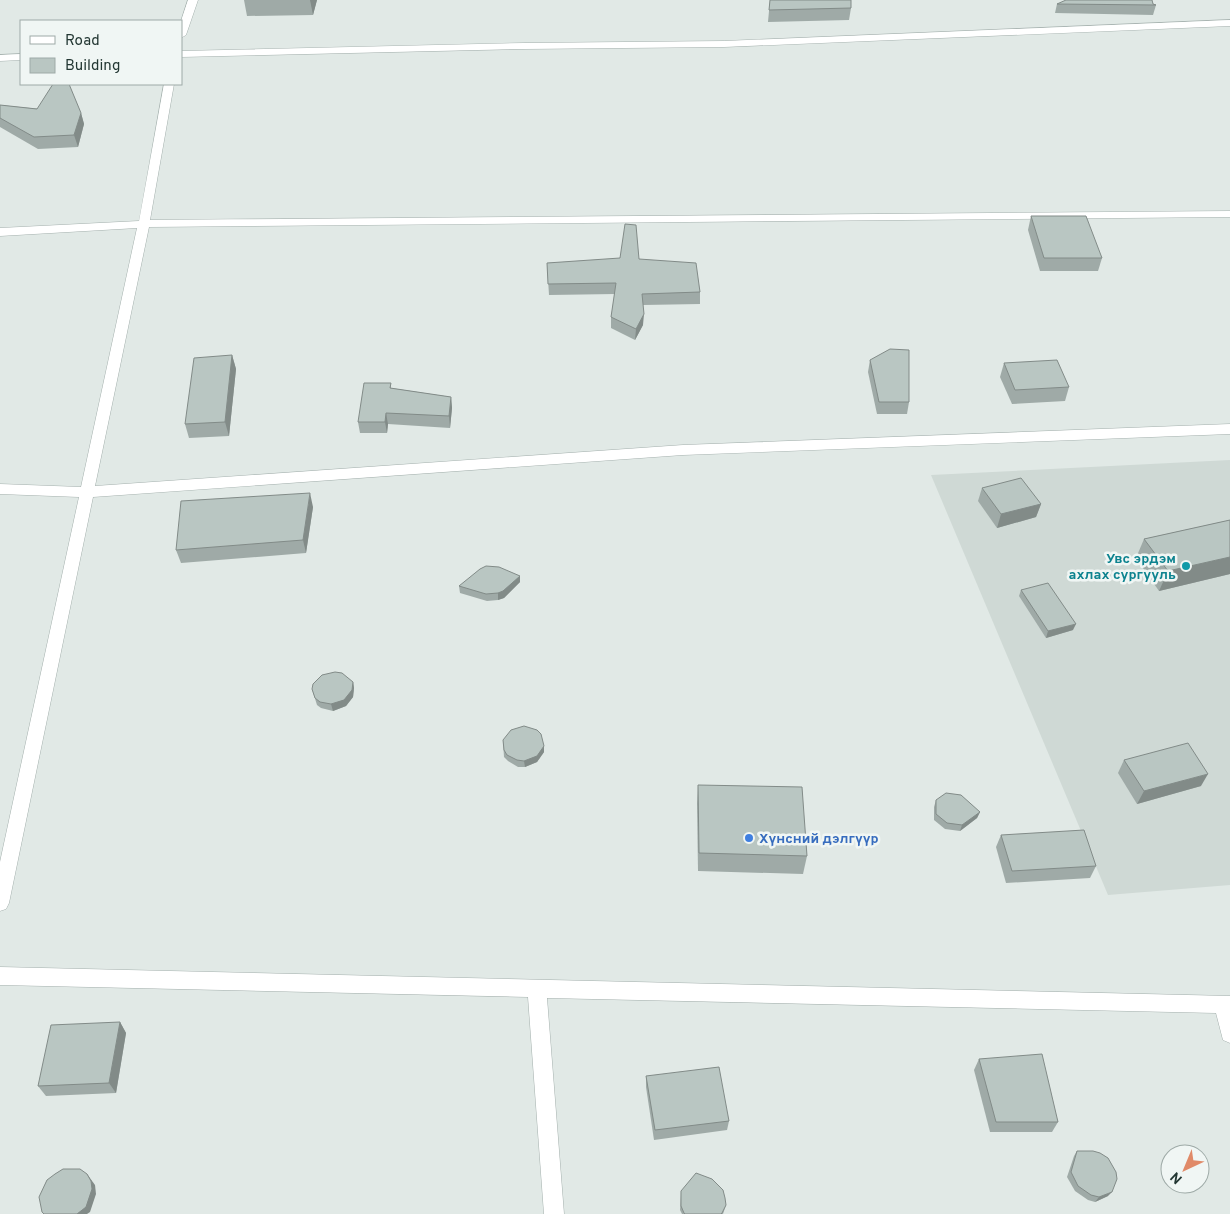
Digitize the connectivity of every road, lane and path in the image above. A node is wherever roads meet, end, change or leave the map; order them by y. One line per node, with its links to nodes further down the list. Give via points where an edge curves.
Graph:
1 (193, 0): 3 (street)
2 (1230, 23): 4 (street, via 724,44)
3 (182, 32)
4 (182, 54)
5 (20, 57): 6 (street)
6 (0, 58)
7 (169, 85): 9 (street)
8 (1230, 214): 9 (street)
9 (144, 224): 10 (street); 13 (street)
10 (0, 232)
11 (1230, 429): 13 (street, via 682,450)
12 (0, 489): 13 (street)
13 (88, 492): 14 (street)
14 (0, 903)
15 (0, 976): 16 (street)
16 (537, 989): 17 (street); 19 (street)
17 (1227, 1006): 18 (street)
18 (1230, 1034)
19 (554, 1214)

